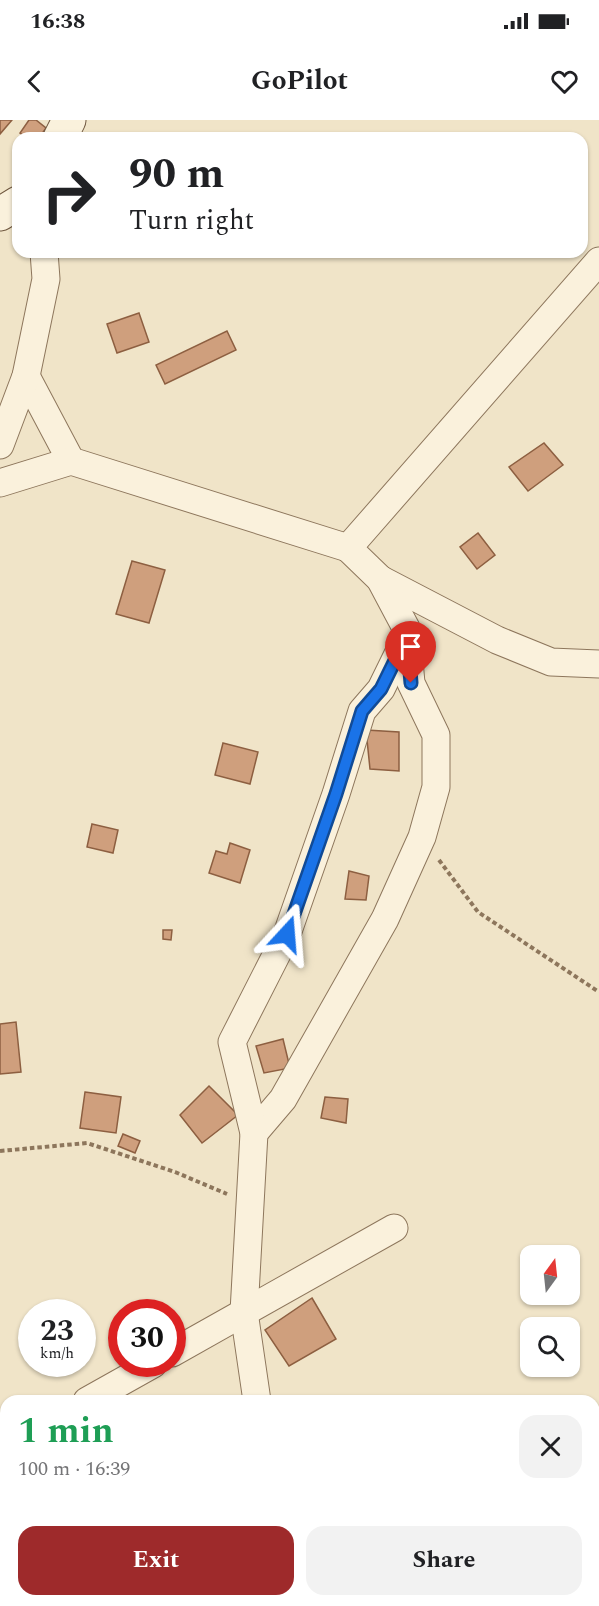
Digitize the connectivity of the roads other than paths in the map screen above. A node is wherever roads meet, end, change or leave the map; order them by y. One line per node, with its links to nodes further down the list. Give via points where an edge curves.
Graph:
1 (44, 258): 3 (street, via 46,279)
2 (599, 261): 7 (street)
3 (26, 376): 4 (street); 5 (street)
4 (0, 445)
5 (70, 460): 6 (street); 7 (street)
6 (0, 483)
7 (348, 548): 8 (street)
8 (380, 579): 9 (street); 10 (street, via 497,640 551,662)
9 (407, 636): 11 (street, via 381,689 362,711 287,934 232,1042); 11 (street, via 411,683 436,735 436,787 422,837 386,919 283,1099)
10 (599, 664)
11 (254, 1132): 13 (street)
12 (394, 1228): 13 (street)
13 (244, 1312): 14 (street); 17 (street)
14 (186, 1345)
15 (130, 1377): 16 (street)
16 (98, 1395)
17 (256, 1395)

